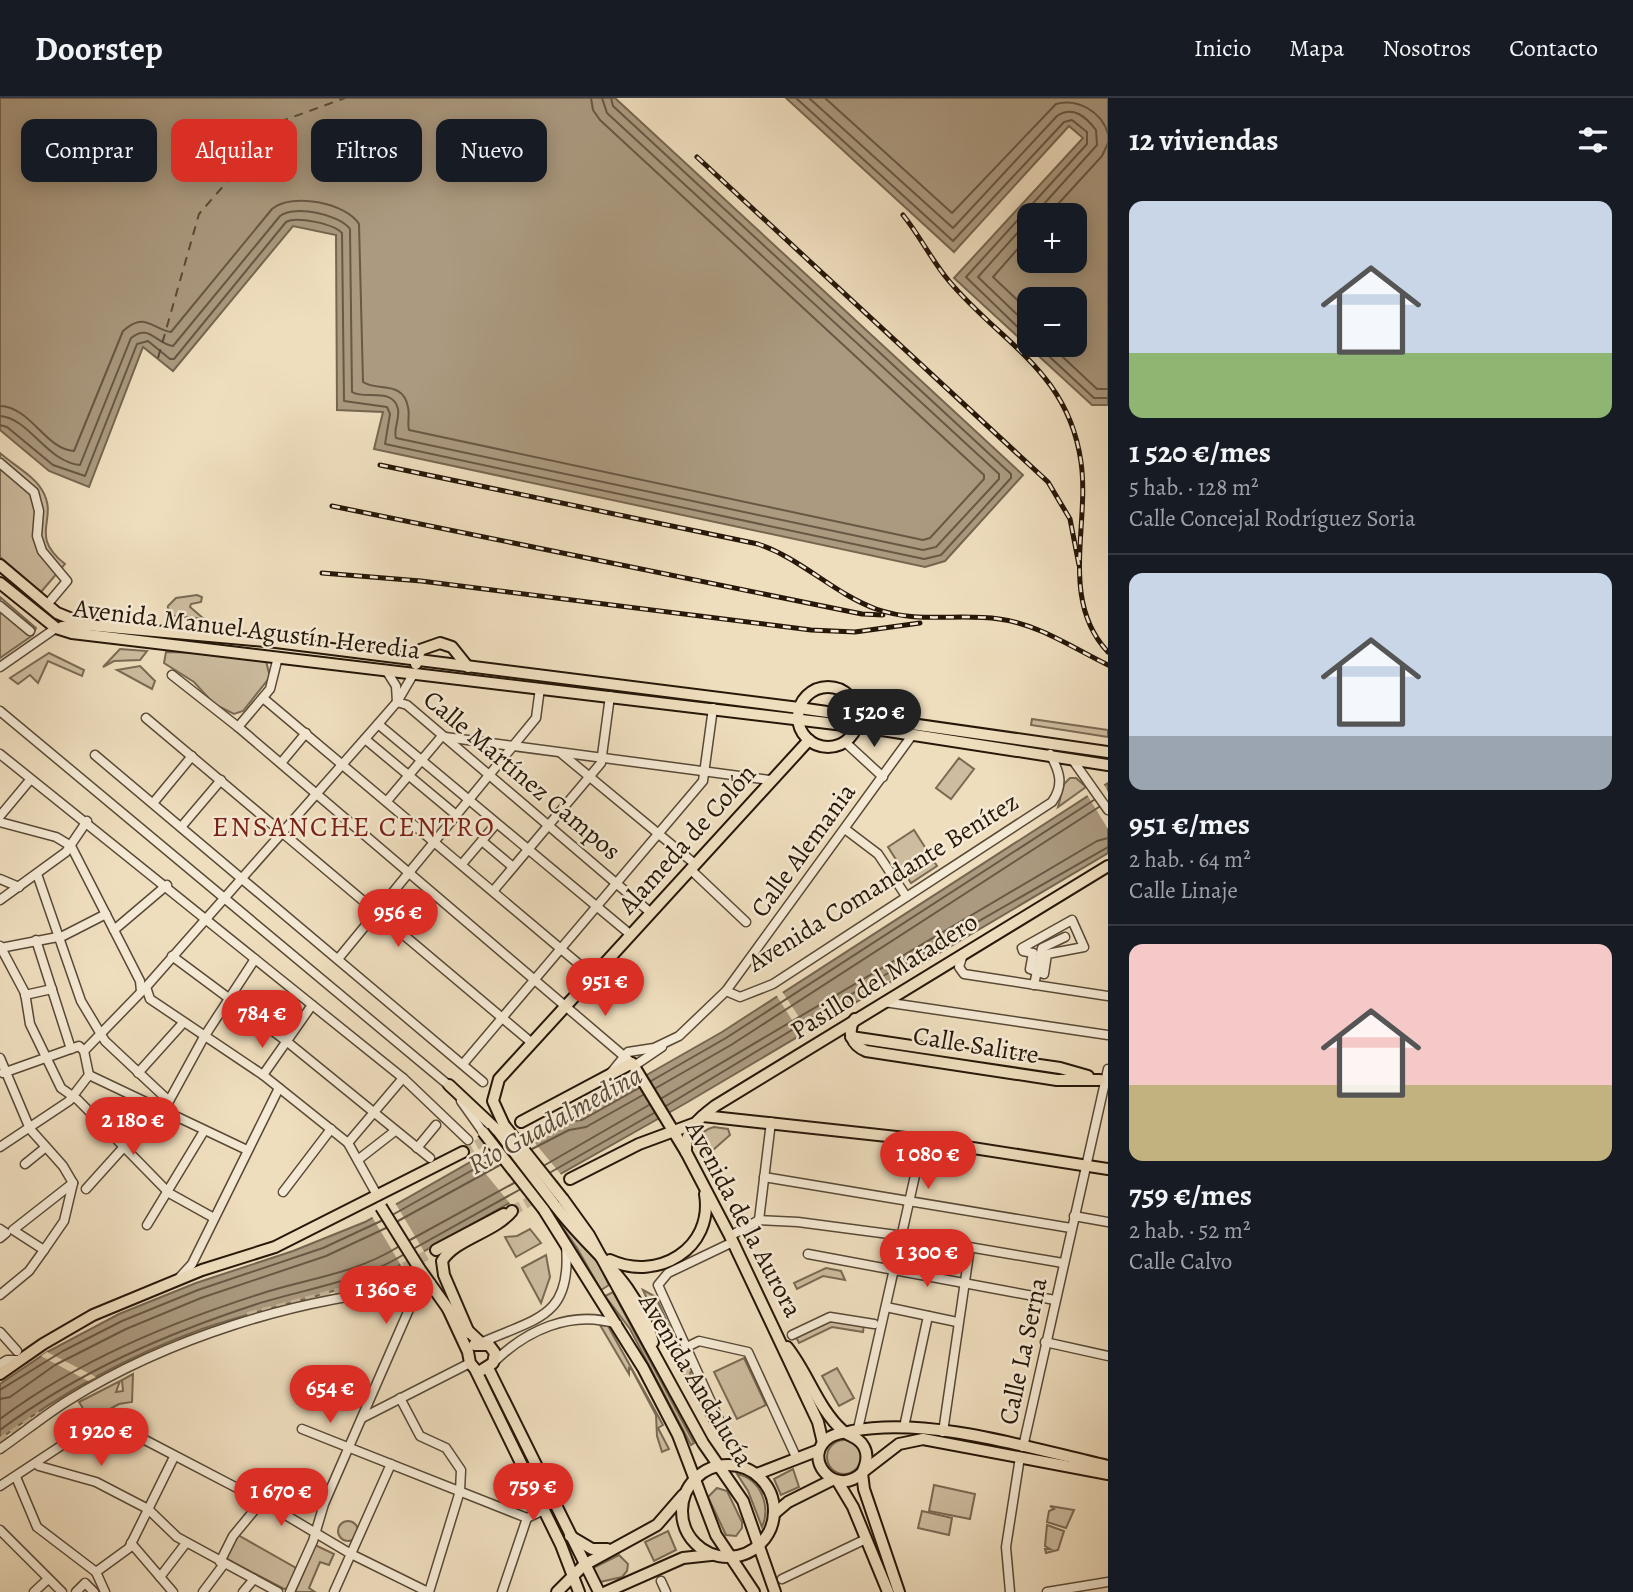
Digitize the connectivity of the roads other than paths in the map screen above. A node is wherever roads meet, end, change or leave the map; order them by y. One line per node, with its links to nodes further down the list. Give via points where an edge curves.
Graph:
1 (0, 463): 4 (street, via 34,492 42,551 67,581)
2 (0, 565): 6 (main road, via 57,613)
3 (0, 583): 7 (main road)
4 (51, 600)
5 (0, 606): 8 (street)
6 (87, 625): 7 (main road, Avenida Manuel Agustín Heredia); 10 (main road, Avenida Manuel Agustín Heredia)
7 (56, 628): 9 (main road, Avenida Manuel Agustín Heredia); 11 (street)
8 (30, 631)
9 (278, 657): 13 (main road, Avenida Manuel Agustín Heredia); 18 (street)
10 (416, 660): 12 (main road, Avenida Manuel Agustín Heredia); 12 (main road, via 420,650 440,643 452,647); 14 (main road)
11 (0, 667)
12 (468, 667): 22 (main road, Avenida Manuel Agustín Heredia)
13 (385, 670): 14 (main road, Avenida Manuel Agustín Heredia); 19 (street, via 396,686)
14 (414, 673): 16 (main road, Avenida Manuel Agustín Heredia); 19 (street)
15 (172, 675): 26 (street)
16 (540, 688): 17 (main road, Avenida Manuel Agustín Heredia); 33 (street, via 536,718)
17 (610, 696): 20 (main road, Avenida Manuel Agustín Heredia); 40 (street)
18 (267, 700): 26 (street); 27 (street)
19 (397, 702): 25 (street); 29 (street, Calle Martínez Campos, via 407,705)
20 (713, 708): 22 (main road, Avenida Manuel Agustín Heredia); 46 (street)
21 (0, 711): 86 (street)
22 (799, 714): 24 (main road, Avenida Manuel Agustín Heredia); 24 (main road, via 809,694 832,688 852,700); 31 (main road)
23 (146, 718): 39 (street)
24 (857, 722): 28 (main road, Avenida Manuel Agustín Heredia); 32 (main road); 34 (main road, Avenida Manuel Agustín Heredia)
25 (378, 724): 30 (street); 42 (street)
26 (241, 729): 43 (street)
27 (306, 733): 43 (street); 44 (street)
28 (914, 734): 37 (main road, Avenida Manuel Agustín Heredia); 50 (street, Calle Alemania)
29 (442, 736): 33 (street); 42 (street); 48 (street, Calle Martínez Campos)
30 (365, 739): 44 (street); 47 (street)
31 (809, 740): 32 (main road, via 824,747); 53 (main road, Alameda de Colón)
32 (845, 742): 50 (street)
33 (512, 747): 35 (street); 48 (street)
34 (1108, 751)
35 (559, 752): 40 (street); 49 (street)
36 (0, 754): 51 (street)
37 (1050, 754): 41 (main road, Avenida Manuel Agustín Heredia); 85 (street, Avenida Comandante Benítez, via 1059,770 1060,790 1052,802)
38 (95, 755): 57 (street)
39 (192, 756): 52 (street); 57 (street)
40 (602, 758): 46 (street); 49 (street)
41 (1072, 759): 45 (main road, Avenida Manuel Agustín Heredia); 58 (street)
42 (422, 761): 47 (street); 55 (street)
43 (281, 763): 54 (street)
44 (342, 764): 54 (street); 56 (street)
45 (1108, 765)
46 (704, 772): 53 (street); 68 (street, via 703,781)
47 (409, 775): 56 (street); 59 (street)
48 (488, 775): 55 (street); 65 (street, Calle Martínez Campos)
49 (591, 776): 65 (street); 68 (street)
50 (883, 777): 66 (street, Calle Alemania)
51 (30, 780): 60 (street); 61 (street)
52 (221, 780): 64 (street); 67 (street)
53 (770, 780): 75 (main road, Alameda de Colón)
54 (316, 793): 67 (street); 77 (street)
55 (467, 799): 59 (street); 63 (street)
56 (387, 801): 69 (street)
57 (154, 803): 64 (street)
58 (1108, 810)
59 (455, 814): 69 (street)
60 (0, 816)
61 (87, 821): 71 (street); 82 (street)
62 (0, 822): 71 (street, via 57,837)
63 (496, 824): 70 (street); 72 (street)
64 (182, 826): 79 (street)
65 (547, 826): 72 (street); 81 (street, Calle Martínez Campos)
66 (845, 829): 85 (street, via 878,854); 111 (street, Calle Alemania)
67 (283, 832): 79 (street); 89 (street)
68 (659, 834): 75 (street); 81 (street)
69 (434, 841): 73 (street); 77 (street)
70 (482, 841): 73 (street); 74 (street)
71 (71, 846): 78 (street); 91 (street)
72 (527, 850): 74 (street); 88 (street)
73 (463, 864): 84 (street)
74 (513, 867): 84 (street)
75 (692, 867): 90 (main road, Alameda de Colón); 93 (street)
76 (1106, 869): 101 (main road, Pasillo del Matadero)
77 (409, 871): 89 (street); 107 (street)
78 (37, 874): 83 (street); 96 (street)
79 (242, 878): 86 (street); 104 (street)
80 (0, 879): 83 (street)
81 (617, 883): 88 (street); 90 (street, Calle Martínez Campos)
82 (167, 885): 92 (street); 94 (street)
83 (19, 887): 87 (street)
84 (494, 890): 100 (street)
85 (906, 896): 111 (street, Avenida Comandante Benítez, via 773,984 740,997)
86 (225, 898): 92 (street); 140 (street)
87 (0, 900)
88 (596, 908): 95 (street); 100 (street)
89 (377, 913): 104 (street); 119 (street)
90 (651, 913): 95 (main road, Alameda de Colón)
91 (106, 914): 94 (street); 96 (street)
92 (206, 919): 102 (street); 103 (street)
93 (746, 922)
94 (114, 930): 109 (street)
95 (631, 935): 106 (main road, Alameda de Colón)
96 (59, 937): 98 (street); 121 (street, via 78,993)
97 (1065, 937): 105 (street, via 1042,948)
98 (36, 940): 99 (street); 110 (street)
99 (0, 947): 112 (street)
100 (561, 948): 106 (street); 107 (street)
101 (965, 952): 108 (street, via 959,960 964,974); 115 (main road, Pasillo del Matadero)
102 (172, 956): 109 (street); 114 (street)
103 (255, 959): 114 (street); 116 (street)
104 (338, 959): 131 (street)
105 (1038, 972): 105 (street, via 1044,974 1047,954 1084,947 1072,920 1023,948 1033,953 1030,969); 108 (street)
106 (593, 976): 117 (main road, Alameda de Colón)
107 (535, 979): 117 (street); 119 (street)
108 (1034, 985): 113 (street)
109 (142, 986): 120 (street, via 150,999); 121 (street)
110 (52, 989): 112 (street); 126 (street)
111 (726, 991): 128 (street, Avenida Comandante Benítez, via 695,1023)
112 (25, 995): 130 (street, via 30,1024)
113 (1108, 996)
114 (229, 999): 123 (street); 124 (street)
115 (881, 1002): 118 (main road, Pasillo del Matadero); 122 (street)
116 (312, 1005): 124 (street); 137 (street)
117 (567, 1005): 125 (main road, Alameda de Colón); 132 (street)
118 (857, 1017): 138 (main road, Calle Salitre, via 850,1027 851,1037 860,1049 870,1052 1057,1080); 146 (main road, Pasillo del Matadero)
119 (503, 1018): 125 (street); 131 (street)
120 (183, 1023): 123 (street); 133 (street)
121 (101, 1034): 127 (street); 133 (street)
122 (1108, 1035)
123 (204, 1037): 136 (street); 143 (street)
124 (285, 1040): 136 (street); 145 (street)
125 (532, 1043): 150 (main road, Alameda de Colón, via 499,1079 493,1096)
126 (70, 1048): 127 (street); 130 (street)
127 (86, 1048): 135 (street)
128 (645, 1053): 132 (street, Avenida Comandante Benítez); 132 (street, Avenida Comandante Benítez)
129 (0, 1058): 134 (street)
130 (46, 1058): 134 (street); 142 (street, via 61,1088)
131 (463, 1064): 139 (street)
132 (633, 1065): 147 (main road, Avenida Comandante Benítez); 155 (main road, Avenida de la Aurora)
133 (138, 1073): 143 (street)
134 (2, 1074): 151 (street)
135 (89, 1075): 142 (street); 144 (street)
136 (263, 1075): 141 (street)
137 (403, 1078): 145 (street); 157 (street)
138 (1105, 1078): 170 (street, Calle La Serna)
139 (483, 1082)
140 (449, 1085): 150 (main road)
141 (279, 1088): 152 (street); 164 (street)
142 (73, 1099): 151 (street); 160 (street)
143 (169, 1101): 144 (street)
144 (158, 1109): 153 (street); 160 (street)
145 (374, 1114): 154 (street); 159 (street)
146 (698, 1120): 148 (main road); 155 (main road, Pasillo del Matadero); 166 (main road, via 687,1138)
147 (521, 1122)
148 (771, 1122): 158 (main road); 172 (street)
149 (436, 1125): 163 (street)
150 (493, 1126): 181 (main road, bridge)
151 (30, 1129): 161 (street); 162 (street)
152 (331, 1129): 159 (street); 177 (street)
153 (204, 1131): 164 (street); 178 (street)
154 (395, 1131): 163 (street); 168 (street)
155 (673, 1131): 156 (main road, Pasillo del Matadero); 166 (main road, Avenida de la Aurora)
156 (654, 1139): 166 (main road, via 669,1140); 173 (main road, Pasillo del Matadero)
157 (468, 1140)
158 (923, 1140): 170 (main road); 180 (street)
159 (348, 1143): 168 (street)
160 (124, 1145): 176 (street); 178 (street)
161 (0, 1147)
162 (46, 1147): 169 (street); 174 (street)
163 (417, 1148): 167 (street)
164 (247, 1150): 183 (street)
165 (463, 1152): 179 (main road)
166 (686, 1152): 175 (main road, Avenida de la Aurora)
167 (430, 1158)
168 (359, 1159): 179 (street)
169 (25, 1164)
170 (1085, 1166): 171 (main road); 182 (street, Calle La Serna)
171 (1108, 1169)
172 (764, 1177): 180 (street); 184 (street)
173 (570, 1179)
174 (72, 1180): 188 (street); 194 (street, via 64,1221)
175 (703, 1184): 190 (main road, Avenida de la Aurora); 195 (main road, via 704,1228 685,1251 643,1267 619,1264)
176 (86, 1189)
177 (283, 1192)
178 (169, 1193): 183 (street); 186 (street)
179 (377, 1195): 199 (main road, via 275,1247); 201 (main road, bridge)
180 (911, 1200): 187 (street); 189 (street)
181 (554, 1204): 191 (main road, Avenida Andalucía); 195 (main road)
182 (1074, 1216): 185 (street); 187 (street, Calle La Serna)
183 (214, 1218): 199 (street, via 192,1264)
184 (759, 1220): 189 (street); 190 (street)
185 (1108, 1222)
186 (147, 1225)
187 (1071, 1228): 197 (street, Calle La Serna)
188 (4, 1233): 194 (street)
189 (904, 1236): 192 (street); 198 (street)
190 (732, 1239): 213 (main road, Avenida de la Aurora); 216 (street, Avenida Andalucía, via 668,1273 658,1285)
191 (566, 1243): 209 (main road, Avenida Andalucía); 214 (street, via 568,1281 555,1306)
192 (970, 1247): 197 (street); 200 (street)
193 (436, 1250): 212 (main road, via 512,1211 492,1229 448,1252 442,1261)
194 (41, 1254): 202 (street, via 22,1278)
195 (598, 1254): 239 (main road, Avenida Andalucía)
196 (807, 1254): 198 (street)
197 (1063, 1263): 204 (street, Calle La Serna)
198 (895, 1269): 200 (street); 205 (street)
199 (178, 1279): 217 (main road, via 93,1315)
200 (963, 1281): 204 (street); 208 (street)
201 (431, 1283): 203 (street); 206 (main road)
202 (0, 1293)
203 (418, 1293): 223 (street); 234 (street, via 411,1289 359,1293 284,1310 199,1338 81,1393)
204 (1055, 1300): 215 (street, Calle La Serna)
205 (886, 1307): 207 (street); 231 (street)
206 (448, 1309): 212 (main road); 219 (main road)
207 (928, 1316): 208 (street); 227 (street)
208 (957, 1322): 229 (street)
209 (617, 1324): 221 (street, via 577,1320 547,1327 514,1343); 247 (main road, Avenida Andalucía, via 678,1435)
210 (874, 1324): 213 (street, via 830,1317)
211 (0, 1332): 217 (street)
212 (469, 1333): 214 (main road)
213 (787, 1338): 230 (main road, Avenida de la Aurora, via 829,1416); 233 (main road, Avenida de la Aurora, via 791,1368 818,1422)
214 (481, 1342): 219 (main road); 221 (main road, via 492,1348)
215 (1045, 1342): 218 (street); 235 (street, Calle La Serna)
216 (687, 1347): 237 (street, via 699,1341 748,1352); 241 (street, Avenida Andalucía)
217 (18, 1355): 220 (street); 222 (main road)
218 (1108, 1356)
219 (471, 1361): 221 (main road); 224 (street); 254 (main road)
220 (0, 1364)
221 (491, 1366): 259 (main road)
222 (0, 1374)
223 (372, 1394): 225 (street, via 376,1404); 226 (street)
224 (400, 1398): 225 (street); 250 (street, via 420,1436 454,1457 461,1470)
225 (383, 1406): 226 (street)
226 (360, 1420): 232 (street)
227 (904, 1427): 229 (main road); 231 (main road)
228 (302, 1429): 232 (street)
229 (943, 1432): 235 (main road)
230 (845, 1433): 231 (main road); 233 (main road, via 832,1435)
231 (858, 1434): 243 (main road, via 867,1459)
232 (349, 1447): 238 (street); 257 (street)
233 (821, 1447): 237 (main road); 248 (main road, via 820,1468)
234 (0, 1449)
235 (1022, 1452): 242 (main road); 243 (main road, via 911,1440 890,1449); 245 (main road); 300 (street, Calle La Serna, via 1007,1537)
236 (174, 1457): 246 (street, via 120,1429 88,1428); 252 (street); 253 (street)
237 (797, 1459): 244 (main road)
238 (391, 1464): 250 (street); 265 (street)
239 (719, 1465): 241 (main road); 247 (main road); 263 (main road, Avenida Andalucía, via 743,1502)
240 (39, 1466): 253 (street, via 96,1482)
241 (740, 1466): 244 (main road)
242 (1108, 1466)
243 (863, 1472): 248 (main road, via 851,1481); 299 (main road, via 864,1489)
244 (757, 1474): 255 (main road, via 771,1492)
245 (1108, 1474)
246 (16, 1477): 249 (street); 270 (street, via 37,1527)
247 (695, 1478): 251 (main road); 267 (main road, Avenida Andalucía, via 708,1519)
248 (835, 1481): 255 (main road, via 788,1502); 260 (main road)
249 (0, 1486)
250 (460, 1491): 256 (street); 289 (street)
251 (685, 1492): 264 (main road, via 657,1525); 266 (main road, via 686,1530 702,1549)
252 (262, 1502): 257 (street); 268 (street, via 233,1536)
253 (148, 1509): 261 (street); 262 (street)
254 (544, 1510): 256 (street); 271 (main road)
255 (775, 1513): 263 (main road, via 770,1532)
256 (527, 1518): 290 (street)
257 (314, 1529): 265 (street); 287 (street)
258 (0, 1530): 273 (street)
259 (570, 1536): 264 (main road, via 592,1549); 269 (main road)
260 (866, 1539): 275 (street); 298 (main road)
261 (131, 1543): 270 (street); 272 (street)
262 (186, 1543): 268 (street); 272 (street)
263 (758, 1547): 267 (main road); 297 (main road, Avenida Andalucía)
264 (610, 1549): 269 (main road)
265 (351, 1554): 288 (street); 289 (street)
266 (714, 1555): 267 (main road); 294 (main road, via 682,1558)
267 (733, 1557): 296 (main road, Avenida Andalucía)
268 (222, 1563): 274 (street); 284 (street)
269 (584, 1565): 271 (main road); 293 (main road)
270 (96, 1572): 282 (street)
271 (571, 1576): 291 (main road); 292 (main road)
272 (160, 1577): 283 (street)
273 (48, 1578): 278 (street); 279 (street)
274 (254, 1579): 285 (street); 286 (street)
275 (782, 1579)
276 (661, 1581): 295 (street)
277 (1108, 1582): 301 (street)
278 (34, 1592)
279 (62, 1592)
280 (76, 1592): 281 (street, via 85,1583)
281 (93, 1592)
282 (105, 1592)
283 (173, 1592)
284 (203, 1592)
285 (243, 1592)
286 (278, 1592)
287 (290, 1592)
288 (334, 1592)
289 (428, 1592)
290 (502, 1592)
291 (557, 1592)
292 (579, 1592)
293 (599, 1592)
294 (606, 1592)
295 (666, 1592)
296 (754, 1592)
297 (775, 1592)
298 (888, 1592)
299 (899, 1592)
300 (1010, 1592)
301 (1047, 1592)

